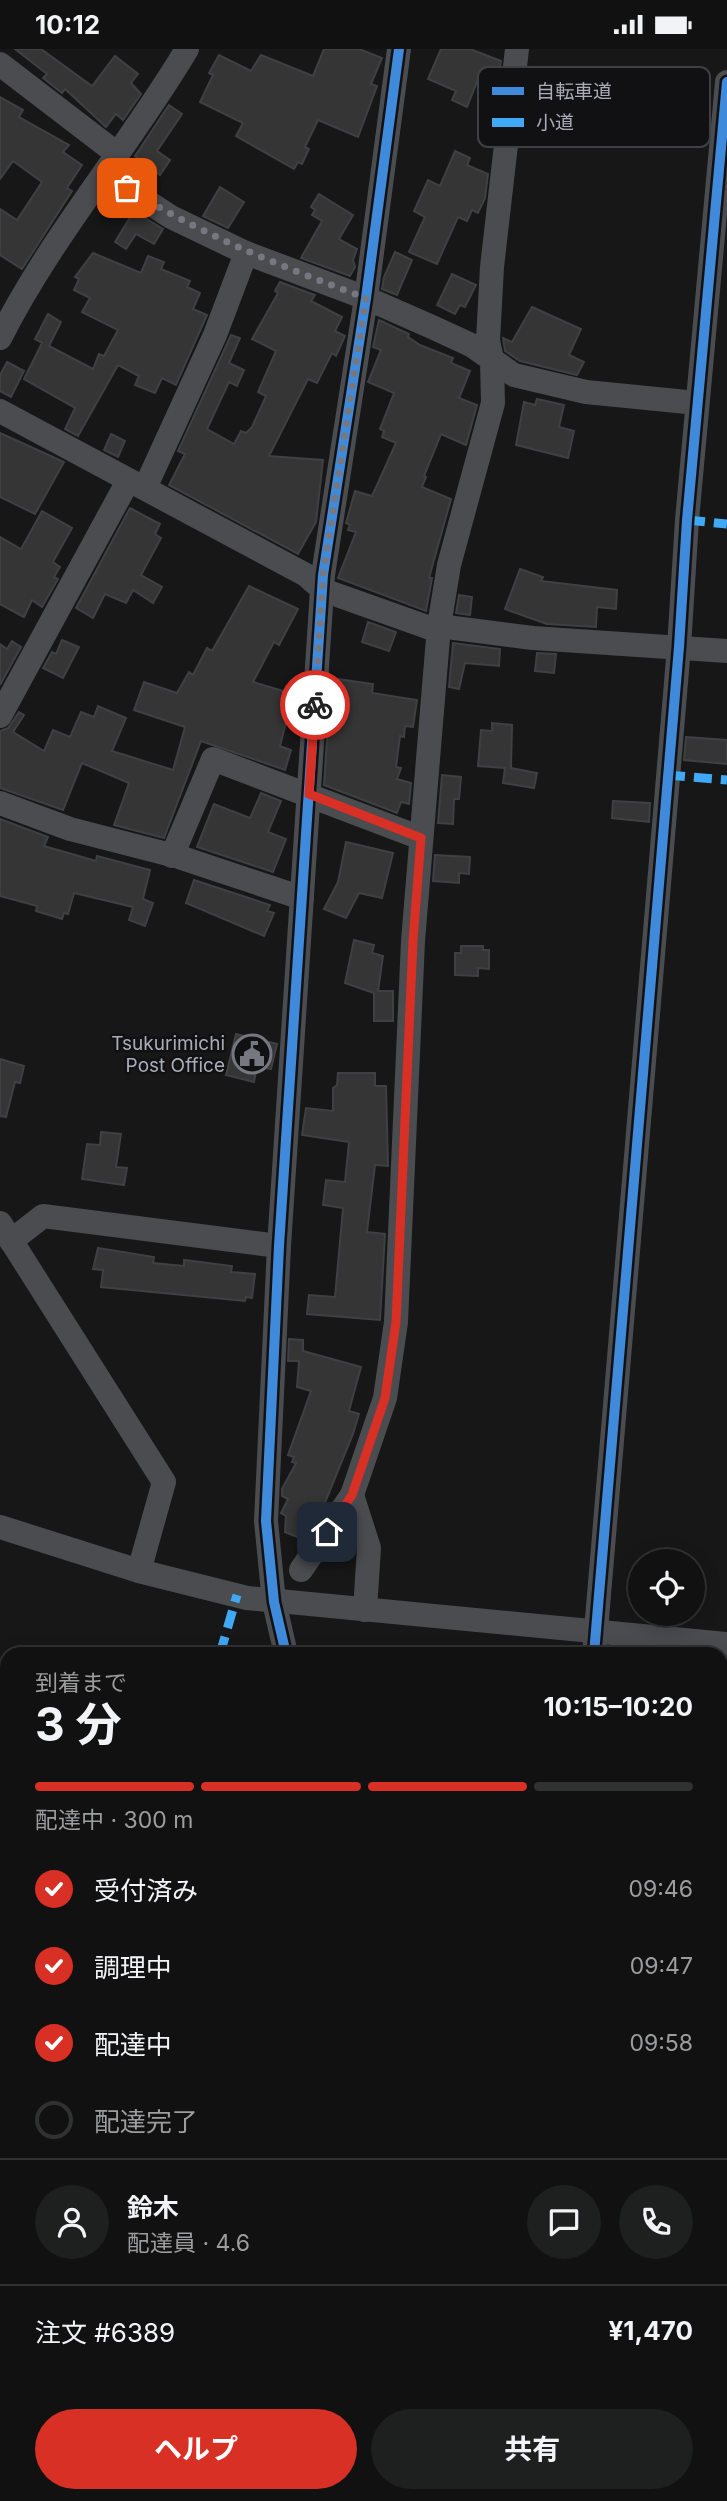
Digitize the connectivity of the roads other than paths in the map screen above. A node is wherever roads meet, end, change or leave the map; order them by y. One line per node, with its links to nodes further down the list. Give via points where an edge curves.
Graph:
1 (187, 49): 8 (street)
2 (517, 49): 5 (street)
3 (396, 50): 10 (street)
4 (0, 64): 8 (street)
5 (515, 67)
6 (727, 82): 13 (street)
7 (506, 147): 12 (street, via 492,267 488,340)
8 (111, 164): 9 (street, via 172,216); 11 (street)
9 (246, 253): 10 (street); 15 (street, via 215,335)
10 (366, 298): 12 (street, via 471,345); 16 (street)
11 (2, 329)
12 (492, 360): 13 (street, via 514,375 549,385); 17 (street, via 493,403 449,565)
13 (697, 403): 18 (street)
14 (0, 411): 15 (street)
15 (137, 485): 16 (street, via 306,575); 20 (street)
16 (323, 590): 17 (street, via 430,628); 21 (street)
17 (439, 626): 18 (street, via 533,638); 23 (street)
18 (679, 647): 19 (street); 34 (street)
19 (727, 651)
20 (0, 716)
21 (309, 794): 23 (street); 24 (street, via 213,759); 25 (street)
22 (0, 803): 24 (street, via 70,829)
23 (421, 838): 28 (street, via 396,1322 385,1398)
24 (172, 856): 25 (street)
25 (302, 898): 27 (street)
26 (6, 1232): 27 (street, via 43,1216); 31 (street, via 164,1482)
27 (279, 1246): 32 (street, via 266,1521)
28 (352, 1495): 30 (street); 33 (street, via 369,1548)
29 (0, 1527): 31 (street)
30 (301, 1570)
31 (139, 1571): 32 (street)
32 (274, 1602): 33 (street); 36 (street)
33 (365, 1610): 34 (street)
34 (595, 1643): 35 (street)
35 (727, 1644)
36 (284, 1647)

